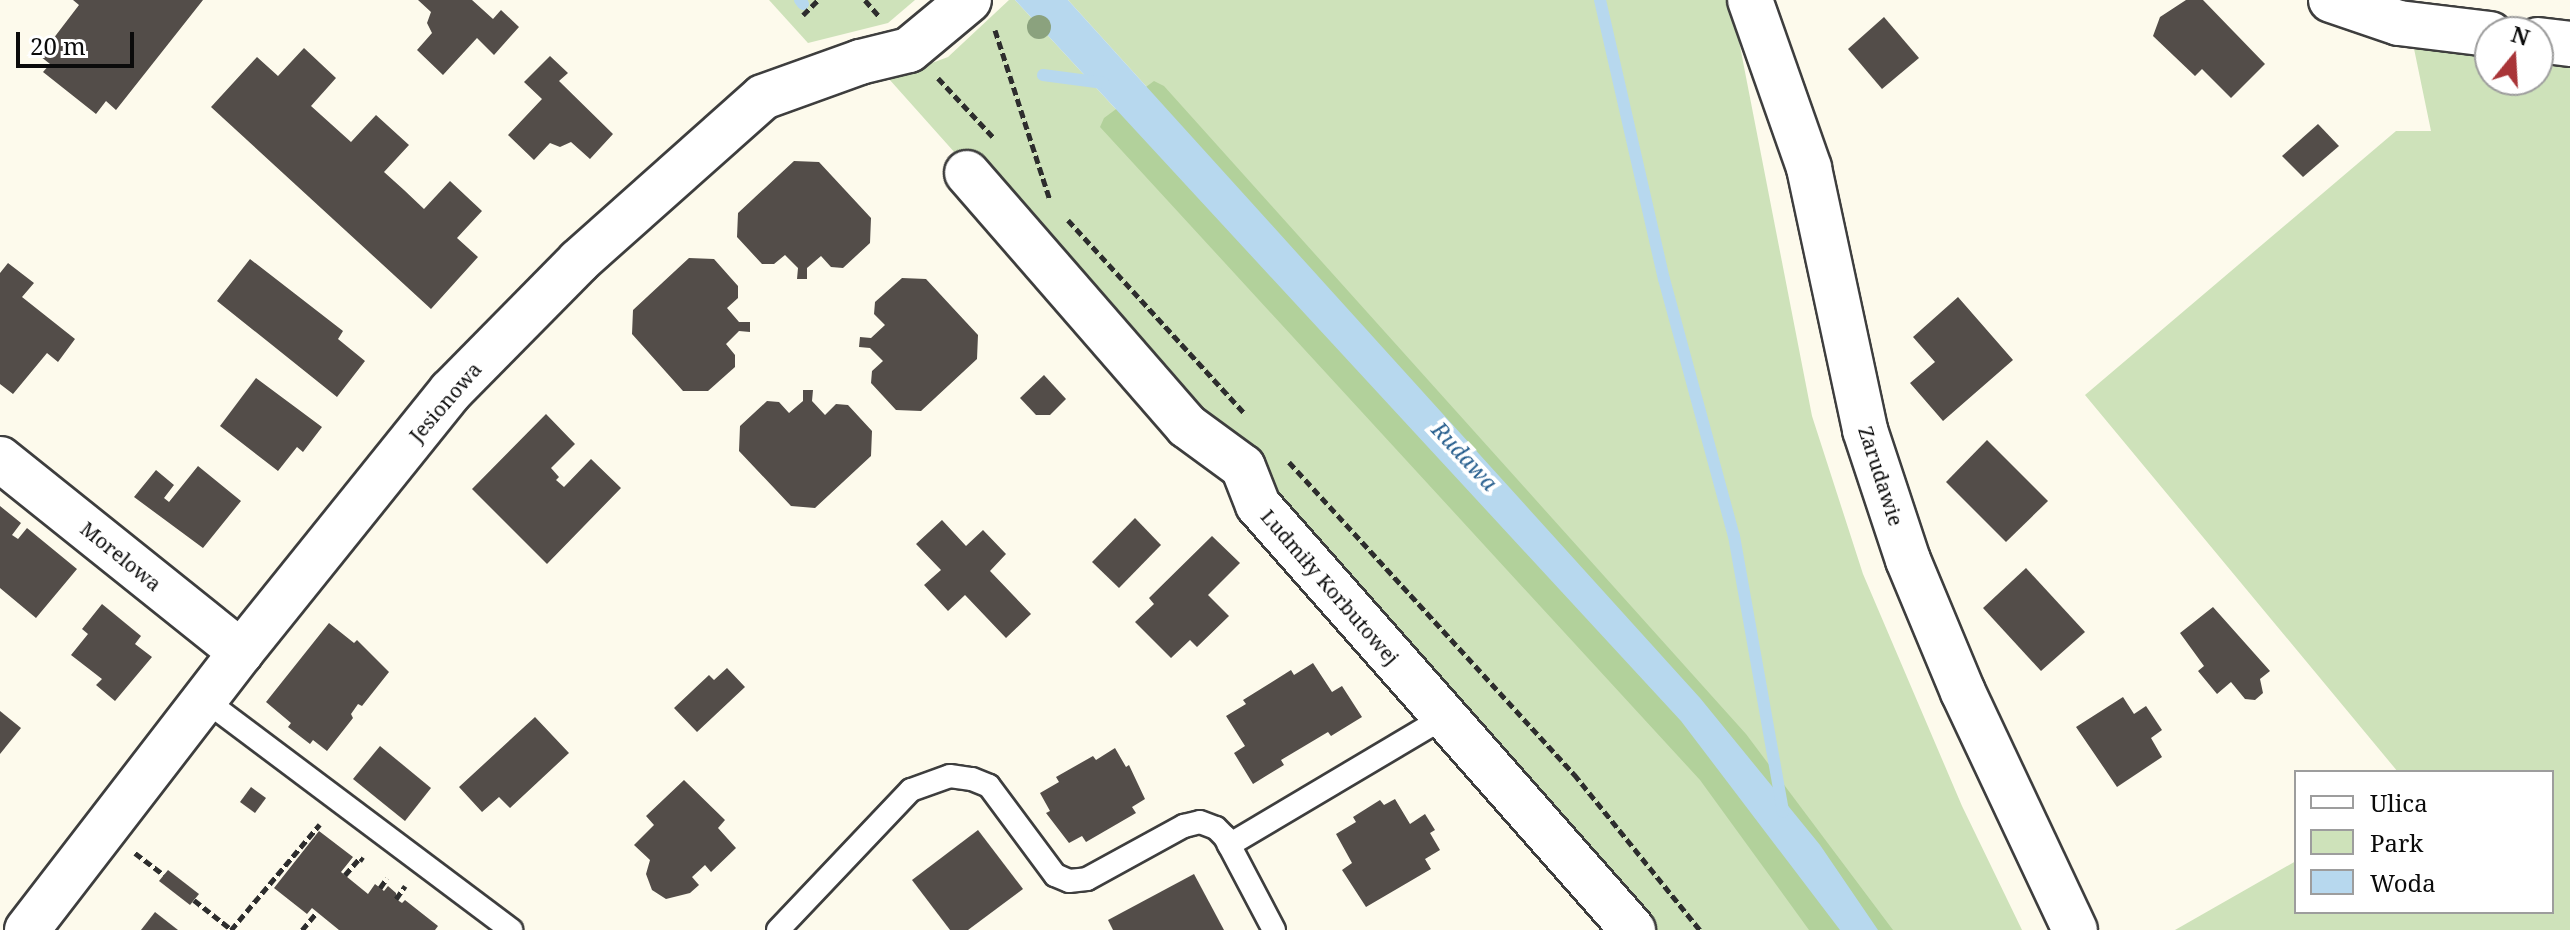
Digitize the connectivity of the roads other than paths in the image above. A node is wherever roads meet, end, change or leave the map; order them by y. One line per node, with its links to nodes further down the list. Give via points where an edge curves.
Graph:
1 (1750, 0): 16 (street, Zarudawie, via 1809,168 1865,430 1908,560 1963,692)
2 (2331, 0): 4 (street, via 2399,23)
3 (978, 9): 7 (street, Jesionowa, via 909,50 763,97 614,229 451,391)
4 (2474, 32)
5 (967, 173): 9 (street, Ludmiły Korbutowej, via 1187,426 1243,467 1258,505)
6 (0, 459): 7 (street, Morelowa)
7 (241, 652): 8 (street, Jesionowa)
8 (205, 700): 11 (lane); 12 (street, Jesionowa)
9 (1445, 717): 10 (lane); 15 (street, Ludmiły Korbutowej)
10 (1229, 845): 13 (lane, via 1216,828 1200,822 1087,879 1069,881 1055,875 989,786 950,776 911,790); 14 (lane)
11 (507, 929)
12 (27, 930)
13 (778, 930)
14 (1274, 930)
15 (1633, 930)
16 (2075, 930)

